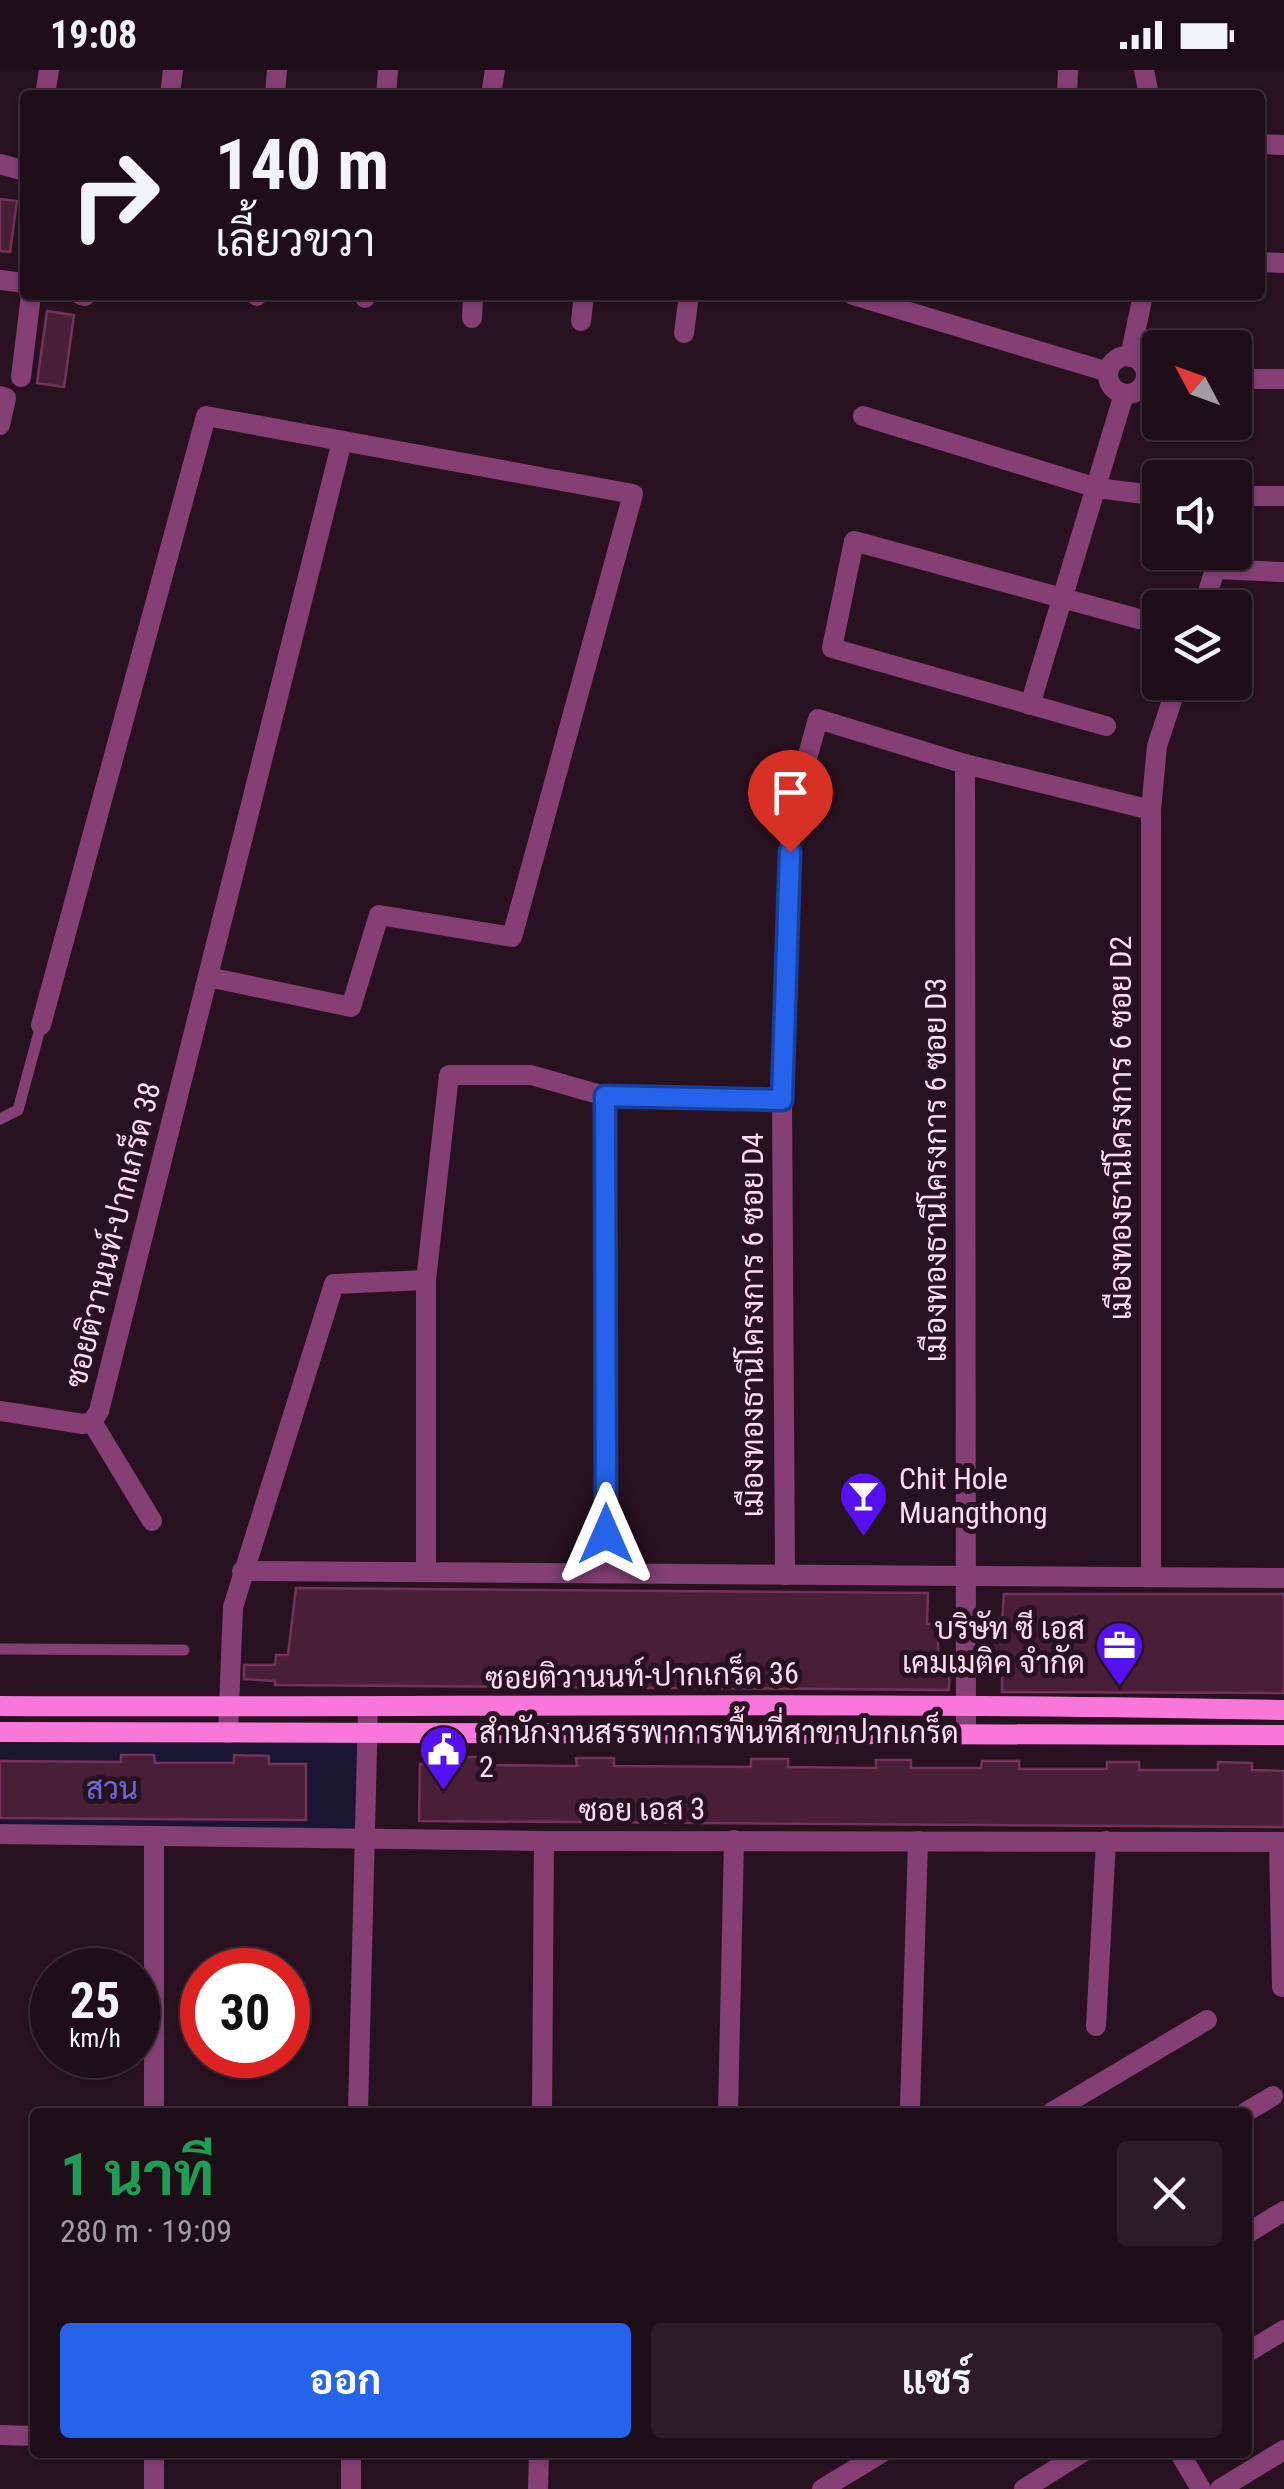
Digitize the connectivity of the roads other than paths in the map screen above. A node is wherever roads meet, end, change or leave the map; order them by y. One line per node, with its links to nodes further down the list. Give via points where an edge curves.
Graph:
1 (30, 300): 13 (street)
2 (474, 300): 7 (street)
3 (583, 300): 8 (street)
4 (688, 300): 9 (street)
5 (870, 300): 12 (street)
6 (1142, 300): 10 (street)
7 (472, 318)
8 (581, 321)
9 (684, 333)
10 (1130, 357): 11 (street); 12 (street, via 1116,360)
11 (1142, 364)
12 (1108, 372): 17 (street)
13 (21, 377)
14 (1252, 378): 15 (street)
15 (1284, 379)
16 (1142, 387): 17 (street)
17 (1124, 394): 22 (street)
18 (0, 396): 20 (street, via 6,398)
19 (863, 416): 22 (street)
20 (0, 425)
21 (342, 440): 35 (street, ซอยติวานนท์-ปากเกร็ด 38); 35 (street, via 632,494 512,937 379,915 351,1007); 36 (street, via 206,416)
22 (1097, 488): 23 (street); 28 (street)
23 (1142, 494)
24 (1252, 496): 25 (street)
25 (1284, 496)
26 (1284, 572): 27 (street, via 1215,569)
27 (1208, 590)
28 (1063, 598): 29 (street); 31 (street); 31 (street, via 854,541 832,648)
29 (1138, 619)
30 (1172, 700): 34 (street, เมืองทองธานีโครงการ 6 ซอย D2, via 1156,746)
31 (1030, 705): 32 (street)
32 (1106, 726)
33 (965, 764): 34 (street); 38 (street, เมืองทองธานีโครงการ 6 ซอย D4, via 818,719 791,816); 48 (street, เมืองทองธานีโครงการ 6 ซอย D3)
34 (1152, 810): 49 (street, เมืองทองธานีโครงการ 6 ซอย D2)
35 (208, 977): 42 (street, ซอยติวานนท์-ปากเกร็ด 38)
36 (41, 1025): 39 (lane, via 18,1110)
37 (605, 1096): 38 (street); 40 (street, via 532,1075 449,1075); 46 (street)
38 (782, 1100): 47 (street, เมืองทองธานีโครงการ 6 ซอย D4)
39 (0, 1120)
40 (426, 1280): 44 (street, via 334,1284); 45 (street)
41 (0, 1411): 42 (street, ซอยติวานนท์-ปากเกร็ด 38)
42 (92, 1422): 43 (street)
43 (152, 1521)
44 (242, 1571): 45 (street); 55 (street, via 233,1607)
45 (426, 1572): 46 (street)
46 (606, 1574): 47 (street)
47 (785, 1575): 48 (street)
48 (967, 1576): 49 (street); 53 (street, เมืองทองธานีโครงการ 6 ซอย D3)
49 (1151, 1577): 50 (street)
50 (1284, 1578)
51 (0, 1649): 52 (lane)
52 (184, 1650)
53 (967, 1704): 56 (street, ซอยติวานนท์-ปากเกร็ด 36); 57 (street, ซอยติวานนท์-ปากเกร็ด 36); 58 (street, เมืองทองธานีโครงการ 6 ซอย D3)
54 (0, 1706): 55 (street, ซอยติวานนท์-ปากเกร็ด 36)
55 (230, 1708): 56 (street, ซอยติวานนท์-ปากเกร็ด 36); 60 (street)
56 (368, 1709): 61 (street)
57 (1284, 1710)
58 (966, 1731): 61 (street, ซอยติวานนท์-ปากเกร็ด 36); 62 (street, ซอยติวานนท์-ปากเกร็ด 36)
59 (0, 1732): 60 (street, ซอยติวานนท์-ปากเกร็ด 36)
60 (228, 1734): 61 (street, ซอยติวานนท์-ปากเกร็ด 36)
61 (367, 1734): 65 (street)
62 (1284, 1735)
63 (0, 1834): 64 (street, ซอย เอส 3)
64 (154, 1836): 65 (street, ซอย เอส 3); 76 (street)
65 (364, 1838): 69 (street, ซอย เอส 3); 77 (street)
66 (734, 1840): 67 (street, ซอย เอส 3); 69 (street, ซอย เอส 3); 79 (street)
67 (918, 1840): 68 (street, ซอย เอส 3); 75 (street)
68 (1106, 1841): 70 (street, ซอย เอส 3); 73 (street)
69 (544, 1842): 78 (street)
70 (1282, 1842): 71 (street)
71 (1282, 1987)
72 (1207, 2020): 80 (street)
73 (1096, 2026)
74 (1273, 2096): 81 (street)
75 (910, 2107)
76 (154, 2108)
77 (358, 2108)
78 (542, 2108)
79 (728, 2108)
80 (1059, 2108)
81 (1252, 2108)
82 (1284, 2211): 83 (street)
83 (1252, 2231)
84 (1284, 2330): 85 (street)
85 (1252, 2350)
86 (0, 2436): 87 (street)
87 (30, 2436)
88 (1284, 2450): 101 (street)
89 (154, 2458): 95 (street)
90 (351, 2458): 96 (street)
91 (539, 2458): 97 (street)
92 (873, 2458): 98 (street)
93 (1073, 2458): 99 (street)
94 (1183, 2458): 100 (street)
95 (154, 2489)
96 (351, 2489)
97 (538, 2489)
98 (822, 2489)
99 (1024, 2489)
100 (1201, 2489)
101 (1220, 2489)

